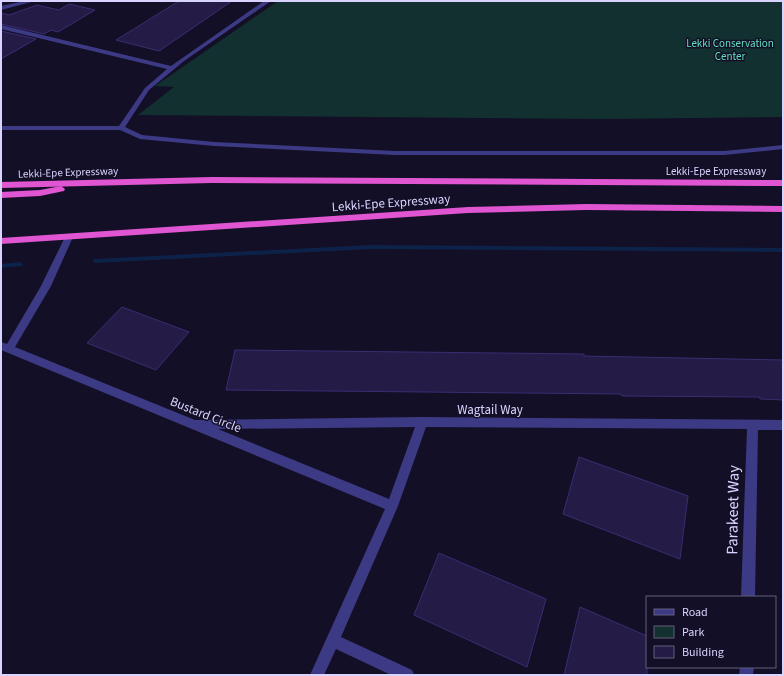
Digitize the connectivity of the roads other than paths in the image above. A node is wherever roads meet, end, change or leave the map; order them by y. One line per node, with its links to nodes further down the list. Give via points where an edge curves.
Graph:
1 (32, 1): 3 (street)
2 (268, 1): 5 (street)
3 (1, 8)
4 (1, 27): 5 (street)
5 (172, 68): 7 (street, via 146,89)
6 (1, 128): 7 (street)
7 (121, 128): 8 (street, via 147,138 395,153 724,153)
8 (783, 148)
9 (79, 183): 10 (highway, Lekki-Epe Expressway, via 220,180); 11 (highway, Lekki-Epe Expressway); 12 (highway, via 40,193)
10 (783, 183)
11 (1, 185)
12 (1, 195)
13 (783, 209): 14 (highway, Lekki-Epe Expressway, via 586,207 468,210)
14 (69, 237): 15 (highway, Lekki-Epe Expressway); 16 (street, via 46,286)
15 (2, 241)
16 (5, 348): 19 (street, Bustard Circle)
17 (422, 422): 18 (street, Wagtail Way); 19 (street, Wagtail Way); 21 (street)
18 (752, 424): 20 (street, Wagtail Way); 22 (street, Parakeet Way)
19 (196, 425): 21 (street, Bustard Circle)
20 (783, 425)
21 (392, 506): 23 (street)
22 (748, 596)
23 (332, 640): 24 (street); 25 (street)
24 (317, 675)
25 (408, 675)

